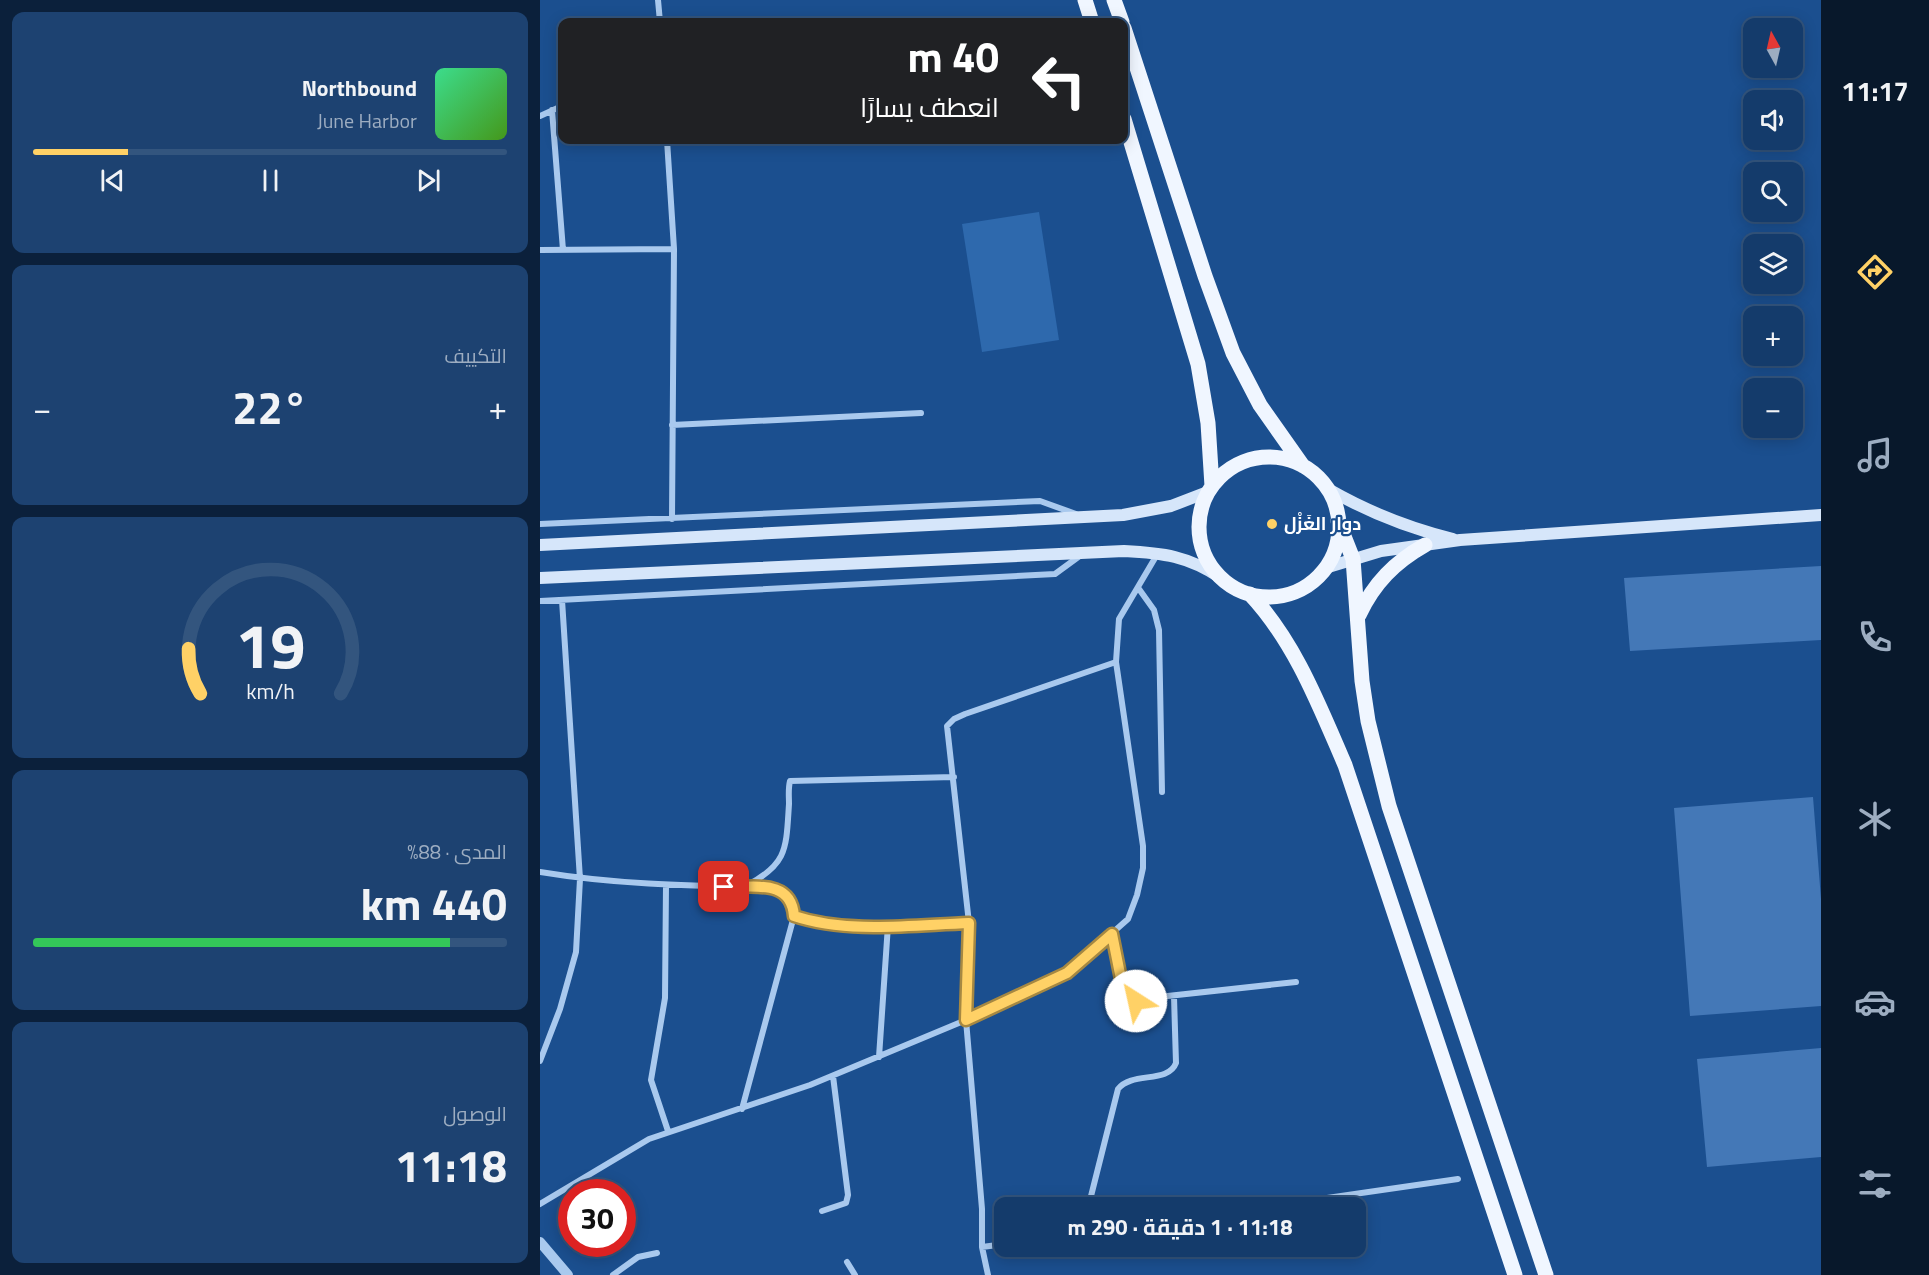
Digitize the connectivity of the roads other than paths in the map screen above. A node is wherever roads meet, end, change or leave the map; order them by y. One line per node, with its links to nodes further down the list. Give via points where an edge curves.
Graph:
1 (658, 0): 4 (street)
2 (1085, 0): 5 (main road)
3 (1114, 0): 6 (main road)
4 (660, 18)
5 (1091, 18)
6 (1121, 18)
7 (1128, 40): 18 (main road, via 1233,353 1260,405)
8 (558, 108): 9 (street)
9 (552, 110): 10 (street); 15 (street)
10 (540, 116)
11 (1128, 132): 19 (main road, via 1198,364 1208,423)
12 (667, 144): 13 (street)
13 (674, 249): 15 (street); 17 (street)
14 (540, 250): 15 (street)
15 (563, 250)
16 (921, 413): 17 (street)
17 (672, 425): 23 (street)
18 (1303, 466): 19 (main road, via 1287,460 1254,459 1238,464); 20 (main road)
19 (1211, 488): 22 (main road, via 1171,506); 34 (main road, via 1199,517 1199,534 1202,550)
20 (1328, 489): 24 (main road); 26 (main road, via 1395,522)
21 (1821, 515): 26 (main road)
22 (1085, 518): 23 (street, via 1040,501); 28 (main road)
23 (672, 519): 25 (street)
24 (1338, 521): 31 (main road); 32 (main road, via 1334,554)
25 (540, 524)
26 (1460, 540): 27 (main road)
27 (1425, 544): 31 (main road); 39 (main road, via 1378,583)
28 (540, 545)
29 (1085, 551): 30 (main road); 33 (main road); 37 (street, via 1055,574)
30 (1159, 553): 34 (main road, via 1200,565); 35 (street)
31 (1353, 559): 32 (main road); 39 (main road)
32 (1325, 568): 36 (main road, via 1299,590 1267,597)
33 (540, 578)
34 (1221, 578): 36 (main road)
35 (1139, 589): 40 (street, via 1119,619); 42 (street, via 1154,610 1159,630)
36 (1250, 594): 73 (main road, via 1295,656 1345,765)
37 (562, 600): 38 (street); 44 (street)
38 (540, 601)
39 (1358, 617): 74 (main road, via 1368,721 1389,806)
40 (1116, 662): 41 (street, via 954,719 947,726); 50 (street, via 1143,868 1128,919)
41 (954, 777): 46 (street, via 790,781 780,862 768,874); 48 (street)
42 (1162, 792)
43 (540, 872): 44 (street)
44 (580, 879): 45 (street); 55 (street, via 576,952)
45 (666, 885): 46 (street); 58 (street, via 665,998 651,1080)
46 (744, 887): 47 (street, via 776,888 788,894)
47 (794, 916): 49 (street, via 827,923); 57 (street)
48 (969, 923): 49 (street); 53 (street)
49 (888, 925): 54 (street)
50 (1112, 934): 52 (street, via 1126,998 1136,1001); 53 (street, via 1067,973)
51 (1296, 982): 52 (street)
52 (1174, 997): 60 (street, via 1174,1068 1125,1082 1118,1089)
53 (966, 1020): 54 (street); 66 (street)
54 (879, 1057): 56 (street)
55 (540, 1061)
56 (833, 1076): 57 (street); 63 (street, via 848,1199 841,1206)
57 (742, 1109): 58 (street)
58 (668, 1131): 62 (street)
59 (1458, 1179): 61 (street)
60 (1091, 1197)
61 (1334, 1197)
62 (540, 1204)
63 (822, 1211)
64 (540, 1242): 69 (street)
65 (994, 1245): 66 (street)
66 (982, 1247): 72 (street)
67 (657, 1253): 70 (street, via 638,1257)
68 (847, 1262): 71 (street)
69 (568, 1275)
70 (613, 1275)
71 (855, 1275)
72 (988, 1275)
73 (1515, 1275)
74 (1546, 1275)

